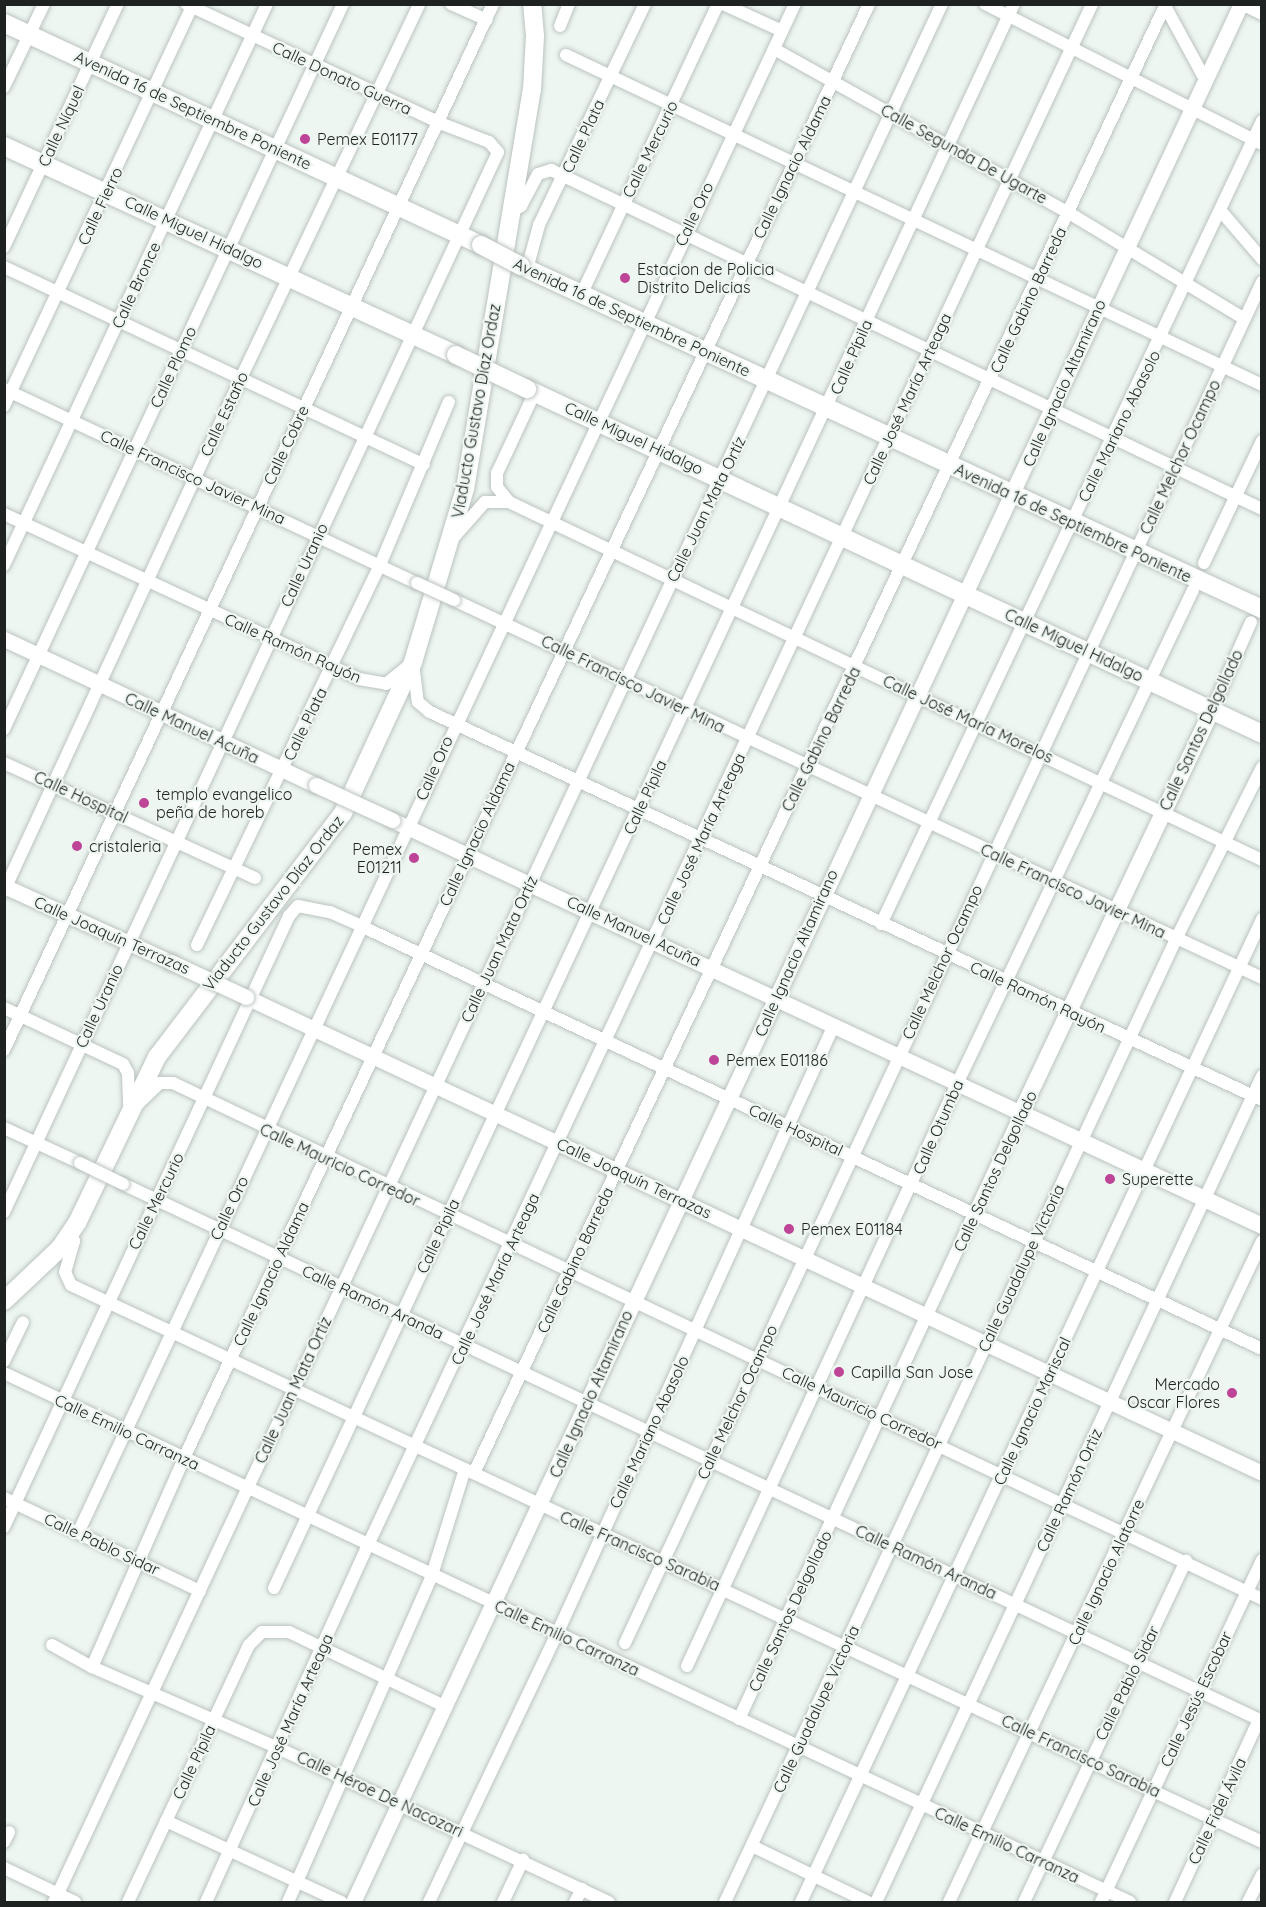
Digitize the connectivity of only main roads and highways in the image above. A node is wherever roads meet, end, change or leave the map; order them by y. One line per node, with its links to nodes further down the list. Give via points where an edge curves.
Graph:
1 (532, 4): 9 (main road, Viaducto Gustavo Díaz Ordaz, via 534,73 465,489 413,662 343,813 157,1057 70,1232 46,1266)
2 (4, 23): 4 (main road, Avenida 16 de Septiembre Poniente, bridge, via 1073,522)
3 (4, 146): 5 (main road, Calle Miguel Hidalgo, bridge, via 412,333)
4 (1256, 616)
5 (1212, 710): 6 (main road, Calle Miguel Hidalgo); 7 (main road, Calle Santos Delgollado)
6 (1262, 734)
7 (1021, 1113): 8 (main road, Calle Manuel Acuña)
8 (1262, 1226)
9 (4, 1301)

